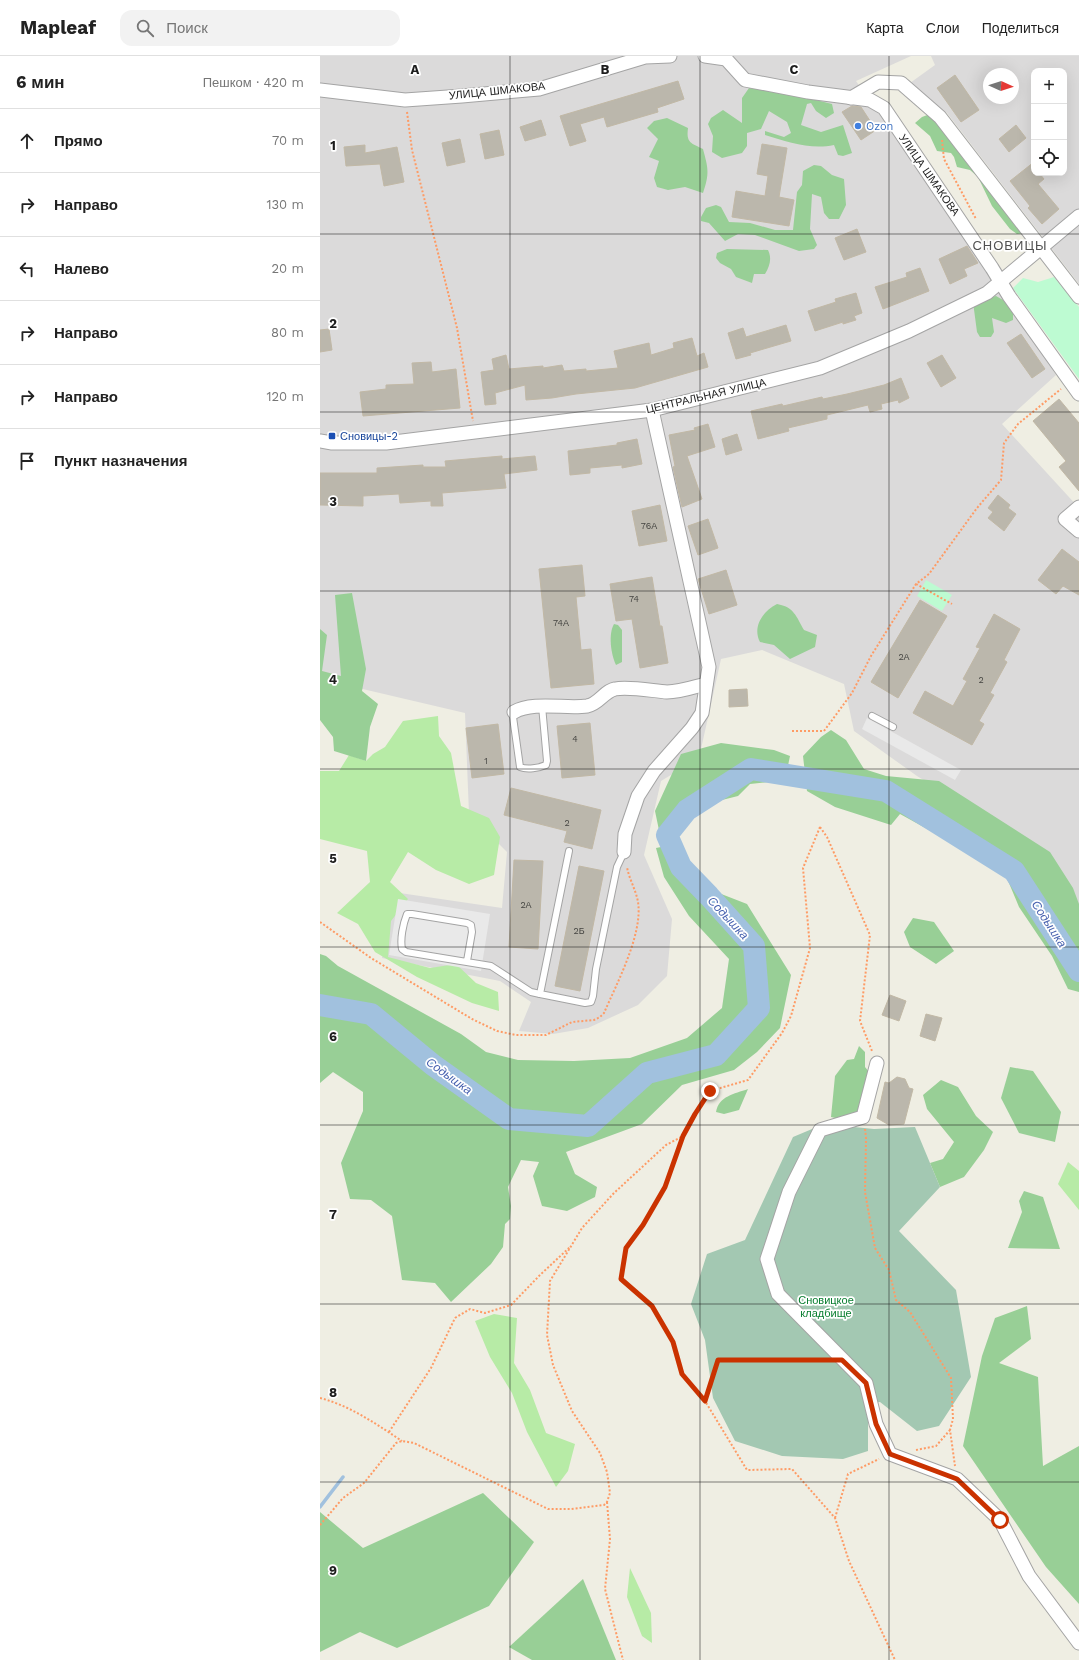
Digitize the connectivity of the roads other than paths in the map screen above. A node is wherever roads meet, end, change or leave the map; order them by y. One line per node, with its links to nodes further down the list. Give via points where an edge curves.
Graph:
1 (670, 56): 4 (street, УЛИЦА ШМАКОВА, via 645,57 539,89 405,100)
2 (706, 56): 3 (street, УЛИЦА ШМАКОВА)
3 (726, 58): 5 (street, УЛИЦА ШМАКОВА, via 745,80)
4 (320, 90)
5 (851, 98): 7 (street, via 878,82 901,84 940,117); 8 (street, УЛИЦА ШМАКОВА, via 870,100 884,108)
6 (1079, 216): 7 (street)
7 (1040, 248): 8 (street, ЦЕНТРАЛЬНАЯ УЛИЦА); 9 (street)
8 (1001, 282): 10 (street, УЛИЦА ШМАКОВА); 11 (street, ЦЕНТРАЛЬНАЯ УЛИЦА, via 987,293 909,331 820,368)
9 (1079, 297)
10 (1079, 394)
11 (652, 410): 12 (street, ЦЕНТРАЛЬНАЯ УЛИЦА, via 386,443); 15 (street, via 709,667)
12 (320, 442)
13 (1079, 507): 14 (street, via 1065,519)
14 (1079, 531)
15 (706, 684): 16 (street, via 669,692 615,689 588,706); 21 (street, via 702,713 654,771 638,796 625,834)
16 (542, 706): 17 (street); 17 (lane, via 547,761 542,767 520,767)
17 (514, 712)
18 (872, 716): 19 (lane)
19 (893, 727)
20 (569, 851): 23 (lane)
21 (624, 852): 23 (lane, via 617,867 591,1002)
22 (467, 961): 22 (lane, via 406,952 402,949 407,914 471,925); 23 (lane, via 491,966 531,992)
23 (540, 994)
24 (877, 1063): 25 (street, via 863,1117 820,1130 788,1192 767,1259 778,1294 866,1383 876,1424 890,1454 957,1479 1000,1520 1029,1576)
25 (1079, 1643)

